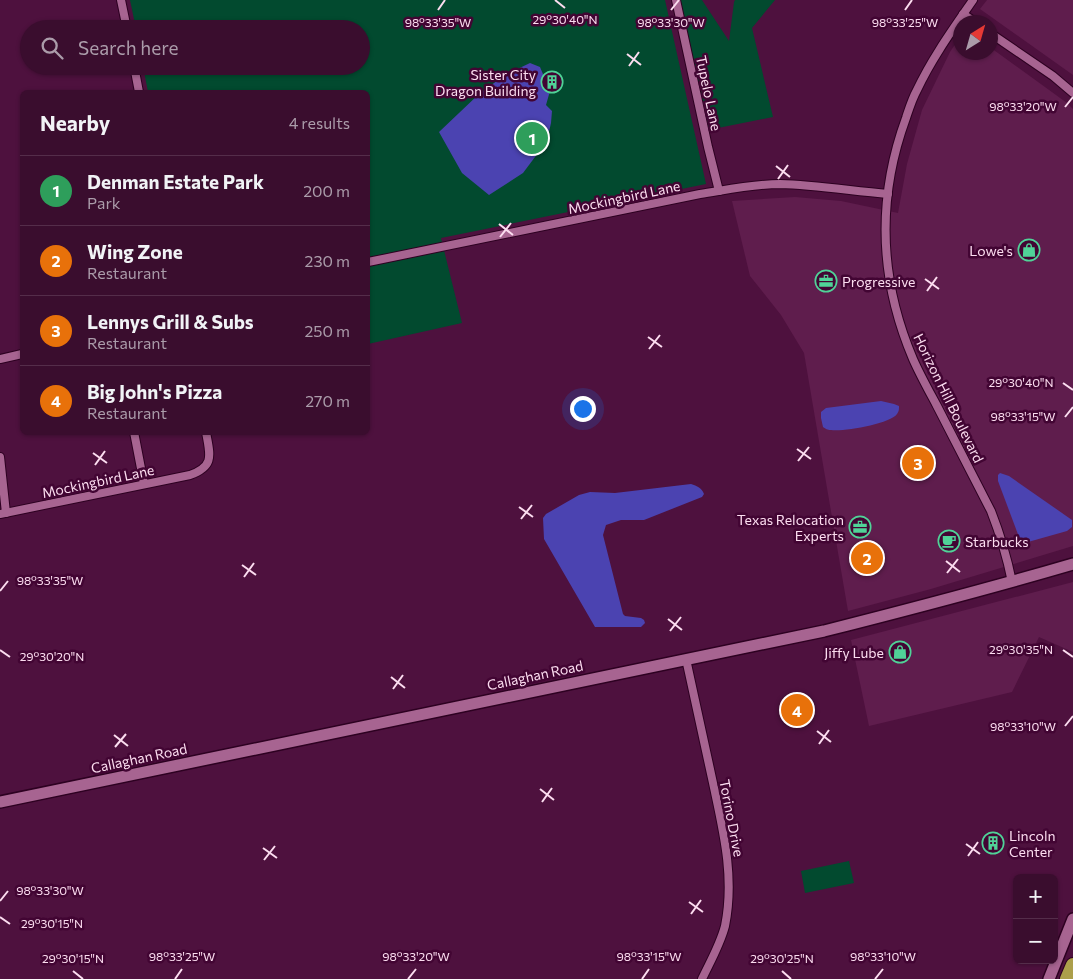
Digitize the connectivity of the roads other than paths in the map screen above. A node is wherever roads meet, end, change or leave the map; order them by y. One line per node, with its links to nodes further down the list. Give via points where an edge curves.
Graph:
1 (121, 0): 5 (street)
2 (676, 0): 10 (street, Tupelo Lane)
3 (973, 0): 4 (street, Horizon Hill Boulevard)
4 (963, 14): 11 (street, Horizon Hill Boulevard, via 916,92 896,149)
5 (125, 20)
6 (998, 38): 9 (street)
7 (136, 75): 8 (street)
8 (139, 90)
9 (1073, 92)
10 (719, 191): 11 (street, Mockingbird Lane, via 778,184); 12 (street, Mockingbird Lane)
11 (888, 194): 21 (street, Horizon Hill Boulevard, via 886,262 901,325 913,359 991,511)
12 (370, 262)
13 (20, 354): 14 (street)
14 (0, 358)
15 (135, 435): 18 (street)
16 (206, 435): 18 (street, Mockingbird Lane, via 209,458 201,470)
17 (0, 457): 19 (street)
18 (144, 484): 19 (street, Mockingbird Lane)
19 (3, 513)
20 (1073, 564): 21 (main road, Callaghan Road)
21 (1012, 582): 22 (main road, Callaghan Road, via 824,631)
22 (686, 659): 23 (main road, Callaghan Road); 26 (street, Torino Drive, via 729,875 724,928)
23 (0, 802)
24 (1073, 919): 27 (main road)
25 (1073, 965): 28 (highway)
26 (702, 979)
27 (1049, 979)
28 (1067, 979)

